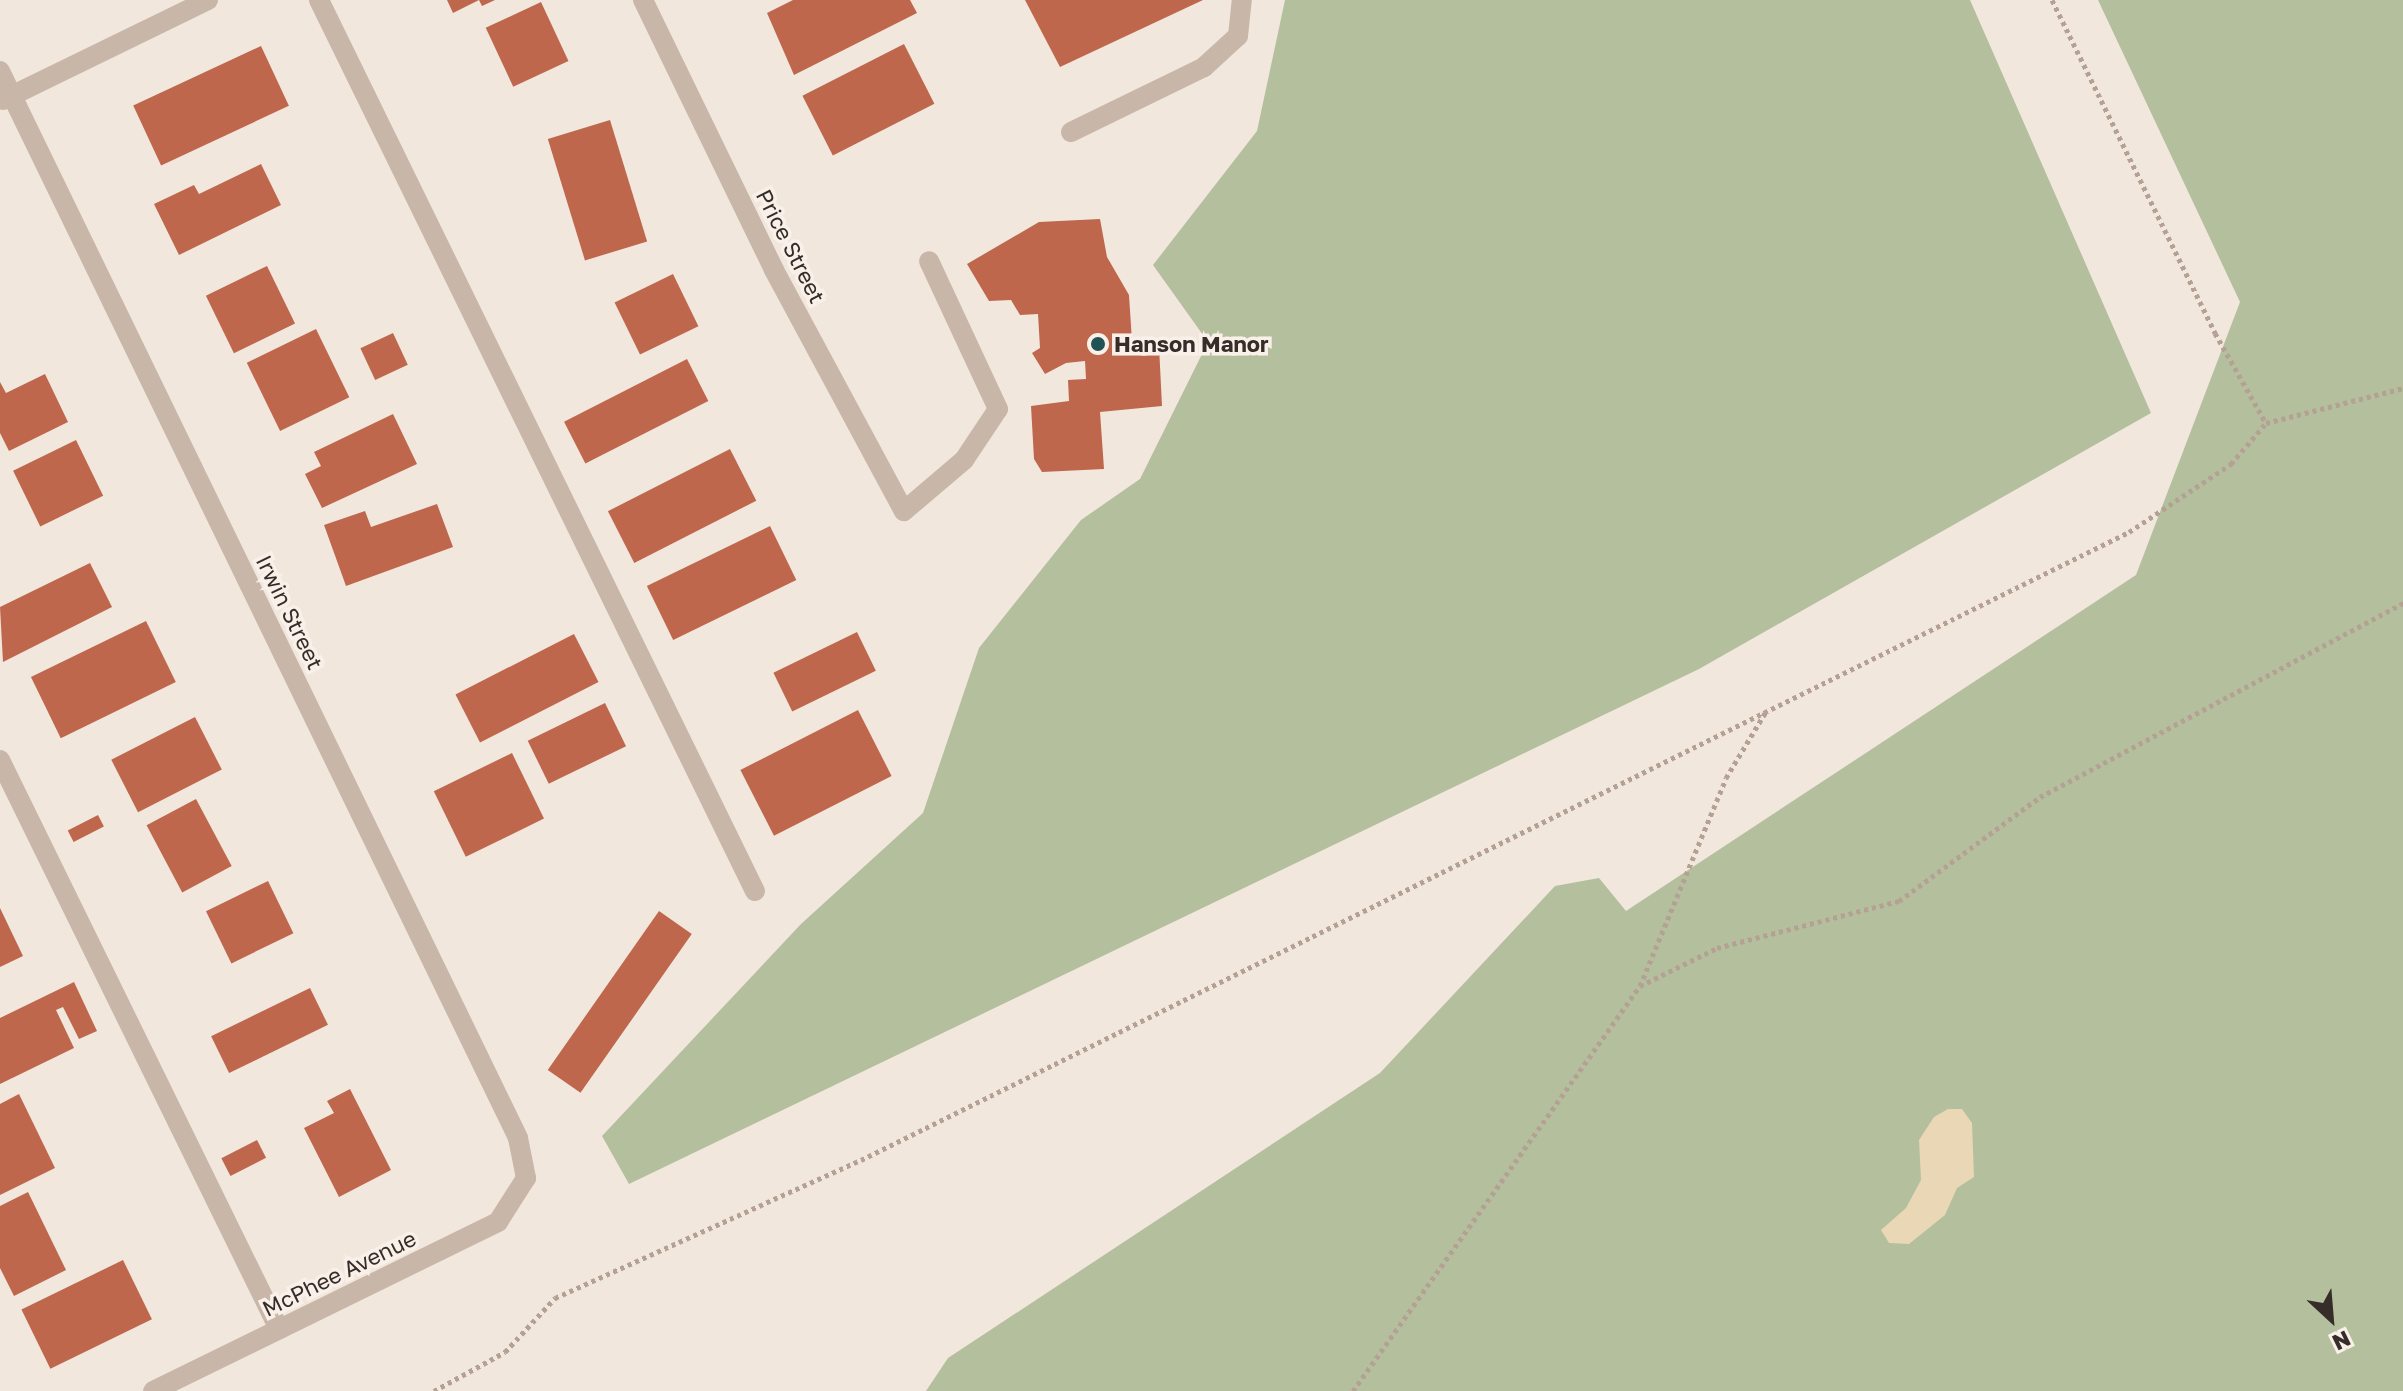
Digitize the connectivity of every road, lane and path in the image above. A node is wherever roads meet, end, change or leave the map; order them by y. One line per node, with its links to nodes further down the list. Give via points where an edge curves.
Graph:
1 (208, 0): 7 (street)
2 (319, 0): 15 (street)
3 (643, 0): 9 (street, Price Street, via 774,270 904,511 964,460 998,409)
4 (1242, 0): 8 (street, via 1238,36 1204,67)
5 (2052, 0): 11 (path, via 2215,333)
6 (0, 71): 7 (street, Irwin Street)
7 (6, 98): 17 (street, Irwin Street, via 518,1138)
8 (1071, 132)
9 (929, 261)
10 (2403, 388): 11 (path)
11 (2266, 423): 13 (path, via 2231,464 2129,532)
12 (2403, 603): 16 (path, via 2040,797 1899,901 1717,948)
13 (1765, 712): 16 (path, via 1726,778); 20 (path, via 861,1160 555,1298 505,1352)
14 (0, 760): 18 (street)
15 (755, 891)
16 (1640, 986): 21 (path)
17 (526, 1178): 18 (street, McPhee Avenue, via 498,1222)
18 (279, 1329): 19 (street, McPhee Avenue)
19 (153, 1391)
20 (434, 1391)
21 (1353, 1391)

